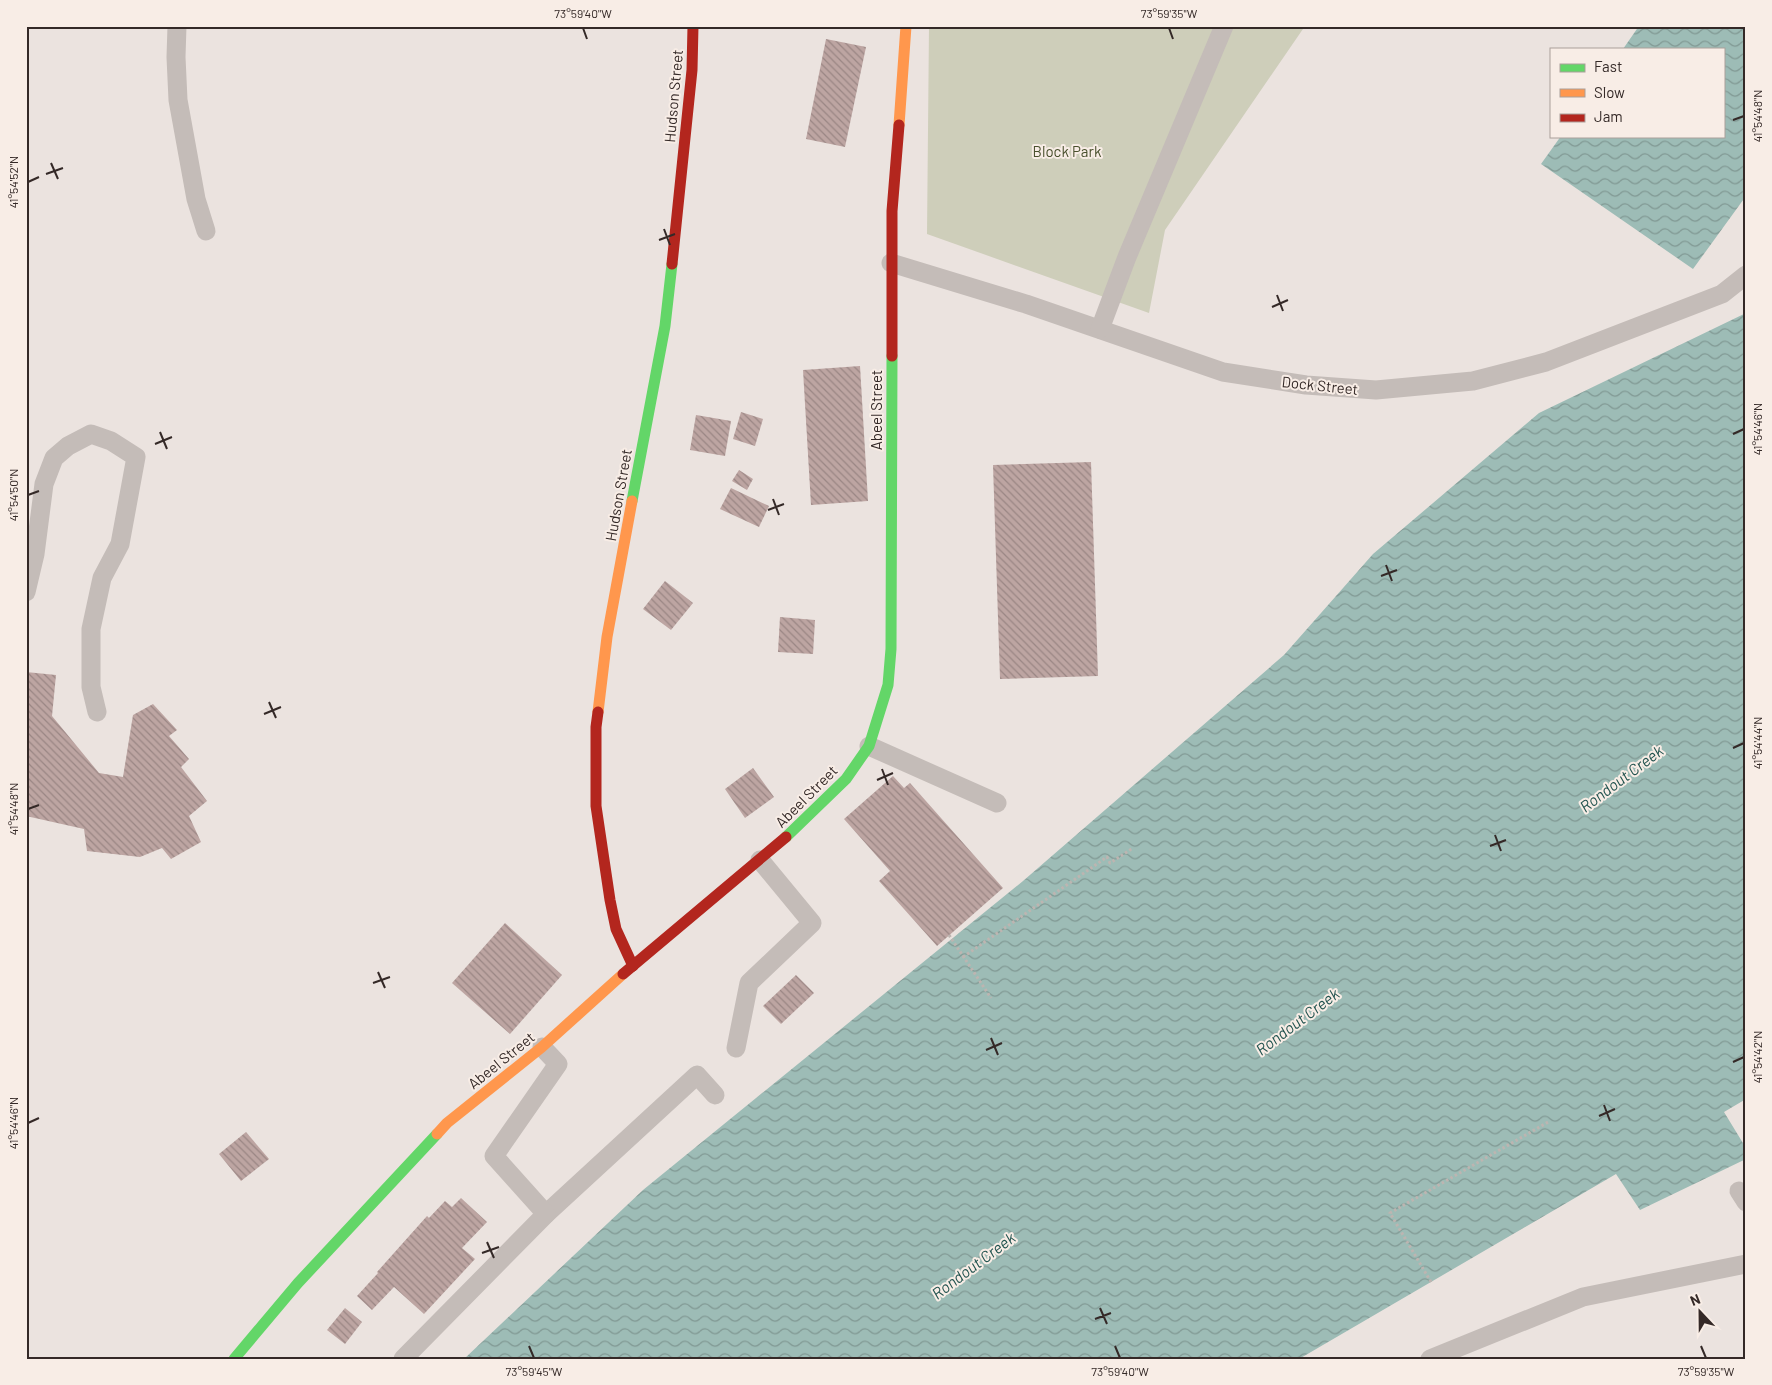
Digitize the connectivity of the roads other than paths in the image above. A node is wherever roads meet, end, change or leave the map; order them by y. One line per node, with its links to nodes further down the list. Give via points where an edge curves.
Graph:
1 (177, 26): 5 (lane, via 178,100 196,198)
2 (692, 26): 14 (street, Hudson Street, via 692,70 665,326 607,637 596,727 596,806 610,900 616,929)
3 (906, 26): 6 (street, Abeel Street)
4 (1224, 26): 8 (lane)
5 (206, 231)
6 (891, 263): 8 (lane, Dock Street); 11 (street, Abeel Street, via 891,649 888,686)
7 (1746, 275): 8 (lane, Dock Street, via 1722,294 1546,362 1473,381 1376,390 1306,385 1224,372)
8 (1100, 329)
9 (26, 592): 10 (lane, via 44,484 54,458 91,434 111,441 136,457 120,544 102,578 91,629 91,687)
10 (97, 712)
11 (869, 746): 12 (lane); 13 (street, Abeel Street, via 846,779)
12 (997, 803)
13 (760, 860): 14 (street, Abeel Street); 16 (lane, via 812,922 749,983)
14 (633, 966): 15 (street, Abeel Street)
15 (542, 1047): 18 (lane, via 558,1064 494,1156); 20 (street, Abeel Street, via 447,1123 298,1283)
16 (736, 1048)
17 (715, 1095): 18 (lane, via 697,1075)
18 (546, 1214): 21 (lane)
19 (1746, 1264): 22 (lane, via 1583,1297)
20 (234, 1359)
21 (403, 1359)
22 (1430, 1359)

